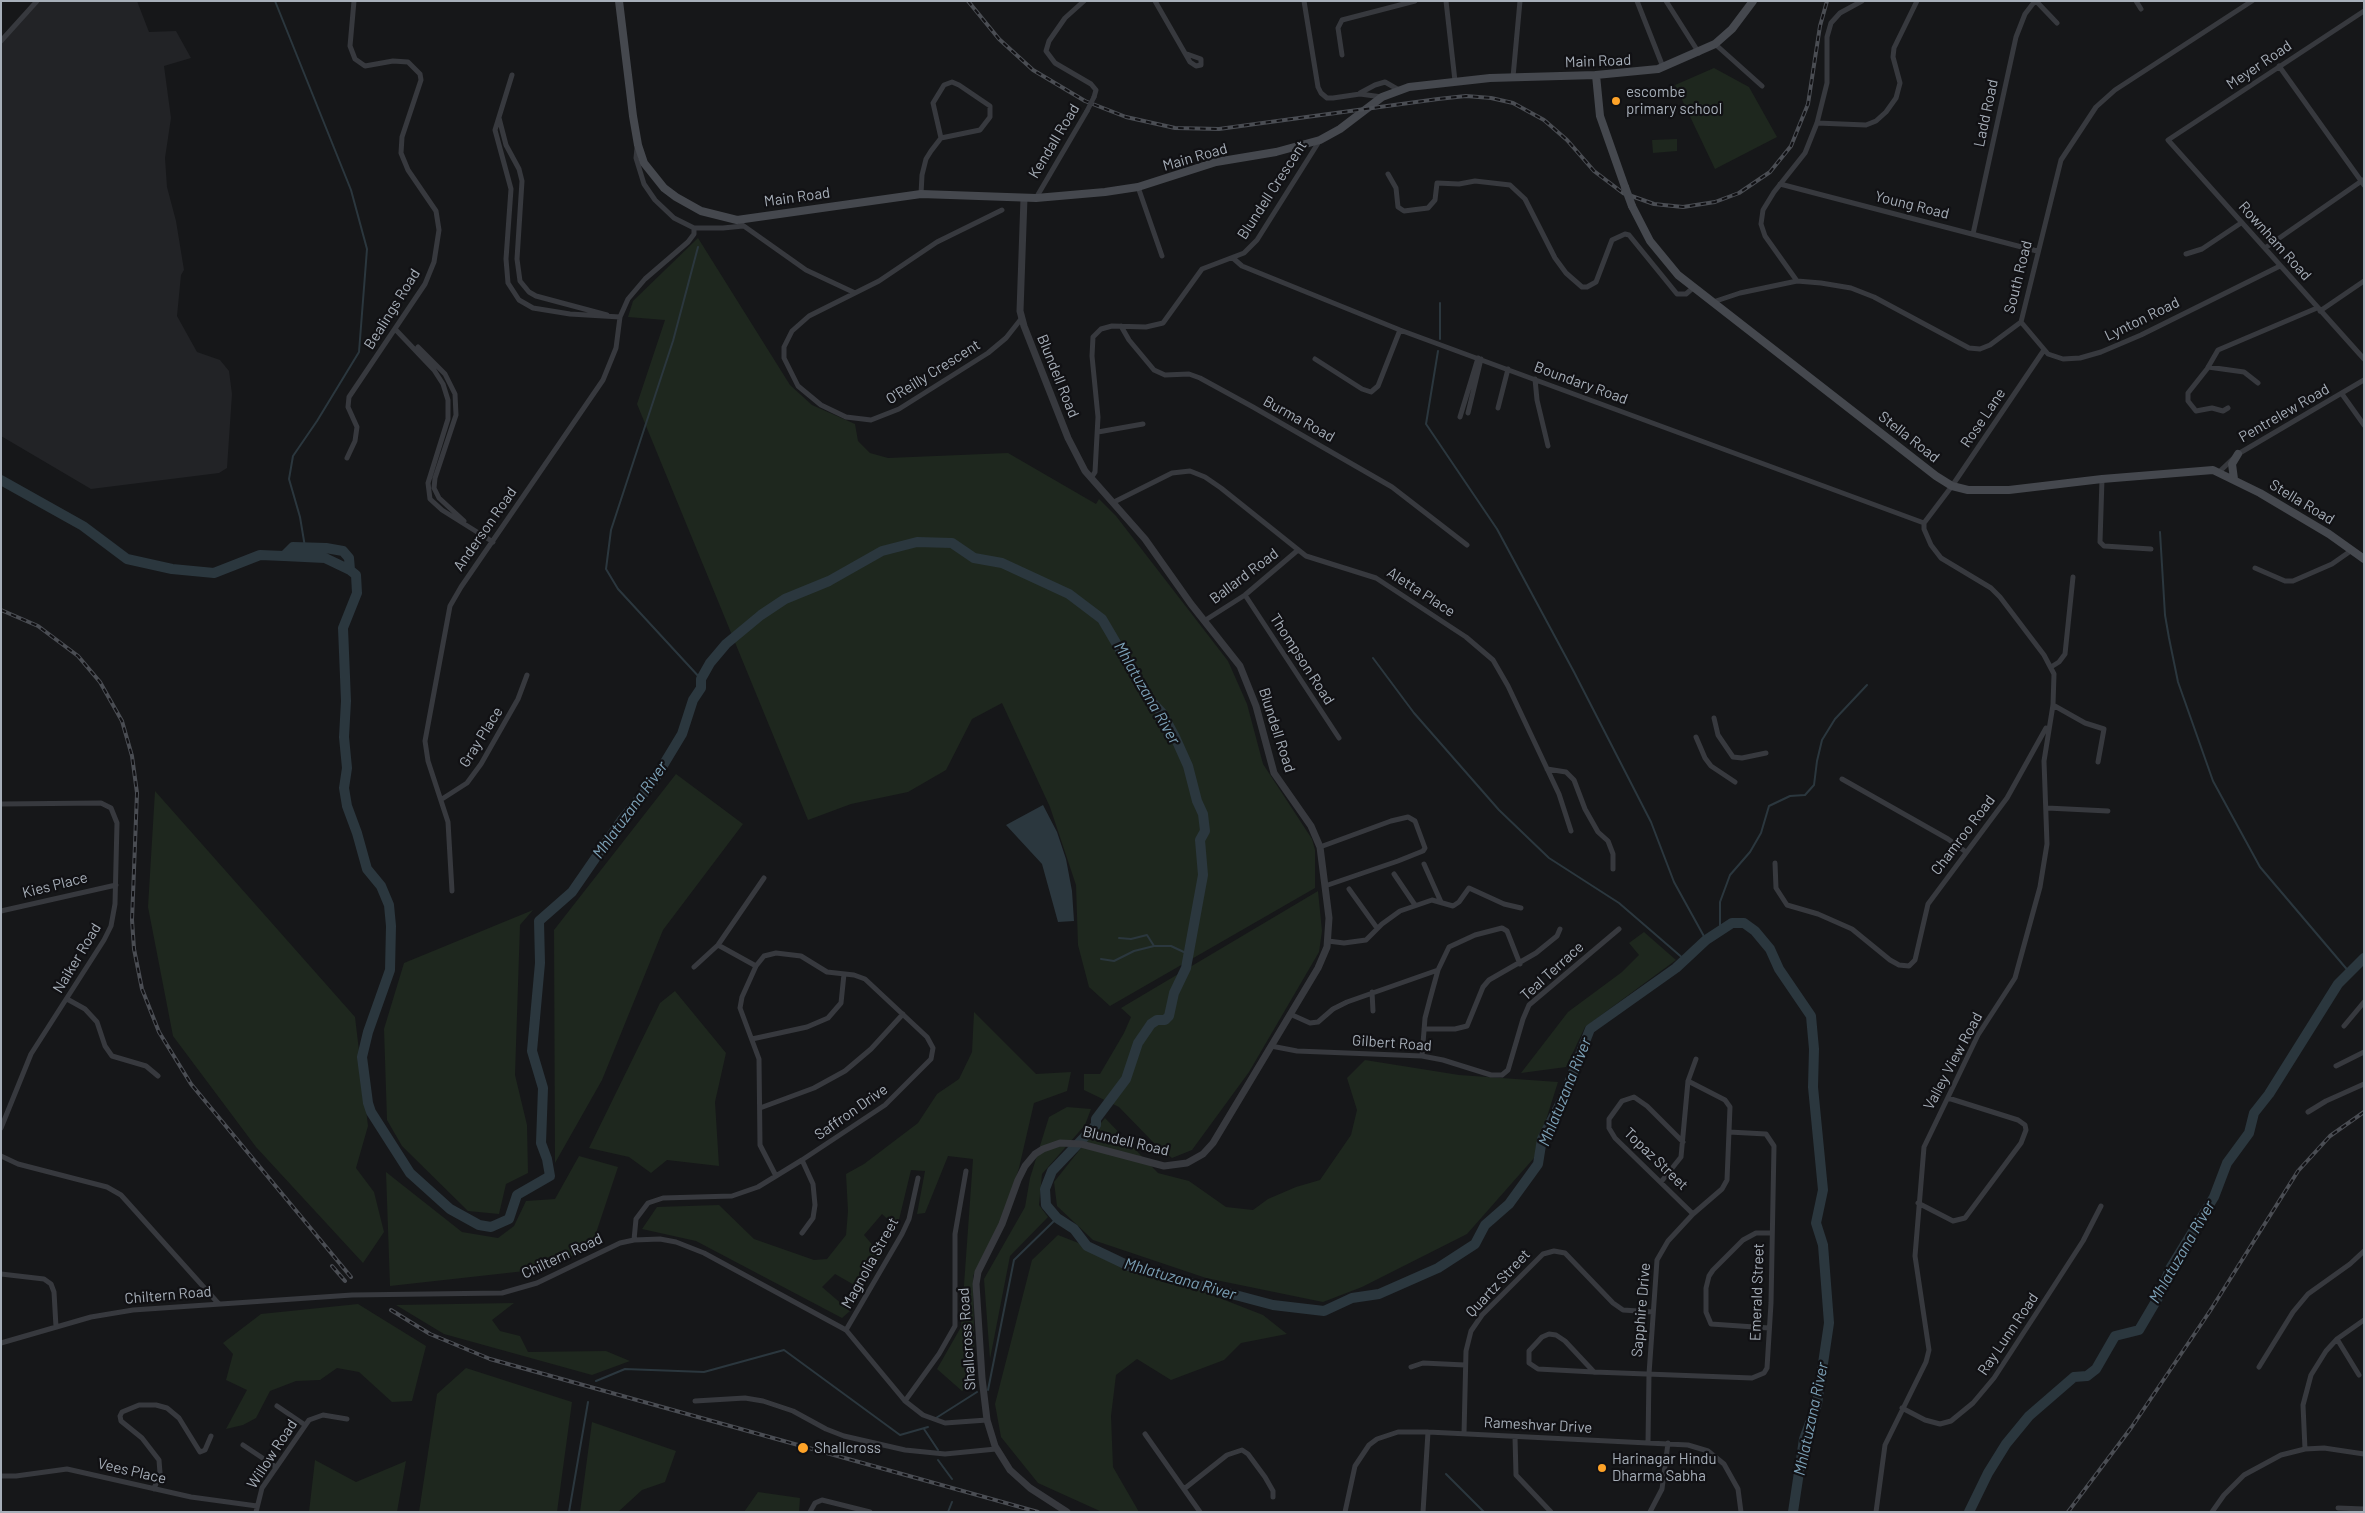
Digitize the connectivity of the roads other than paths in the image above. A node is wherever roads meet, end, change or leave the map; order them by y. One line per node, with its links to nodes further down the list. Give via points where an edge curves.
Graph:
1 (36, 1): 21 (street)
2 (354, 1): 71 (street, Bealings Road, via 350,46 356,59 365,66 408,62 417,69 421,80 402,136 401,153 408,170 436,211 438,245 430,273)
3 (619, 1): 41 (main road, Main Road)
4 (1084, 1): 48 (street, Kendall Road, bridge, via 1065,18 1048,41 1046,51 1055,63 1092,84 1096,90)
5 (1155, 1): 24 (street)
6 (1304, 1): 34 (street, via 1321,93 1327,98)
7 (1415, 1): 25 (street, via 1342,20 1338,28)
8 (1446, 1): 31 (street)
9 (1520, 1): 30 (street)
10 (1637, 1): 27 (street)
11 (1666, 1): 23 (street)
12 (1753, 1): 22 (main road, Main Road, via 1732,29)
13 (1862, 1): 37 (street, via 1831,23 1827,37 1827,83)
14 (1917, 1): 37 (street, via 1894,48 1893,57 1900,83 1896,98 1886,112 1866,125)
15 (2035, 1): 20 (street); 53 (street, Ladd Road, via 2025,14 2016,36)
16 (2136, 1): 18 (street)
17 (2252, 1): 55 (street, South Road, via 2115,90 2096,106 2061,160)
18 (2141, 9)
19 (2364, 11): 26 (street, Meyer Road)
20 (2056, 23)
21 (1, 41)
22 (1715, 44): 23 (main road, Main Road); 32 (street)
23 (1699, 53): 27 (main road, Main Road)
24 (1187, 54)
25 (1342, 55)
26 (2280, 66): 40 (street, Meyer Road); 43 (street)
27 (1663, 68): 28 (main road, Main Road, via 1640,73)
28 (1596, 75): 30 (main road, Main Road); 62 (main road, Stella Road, bridge, via 1600,116 1632,206 1659,254)
29 (512, 76): 36 (street)
30 (1513, 77): 31 (main road, Main Road)
31 (1455, 81): 33 (main road, Main Road)
32 (1762, 86)
33 (1399, 90): 34 (street, via 1392,84 1381,82); 35 (main road, Main Road)
34 (1360, 94): 35 (street)
35 (1382, 97): 39 (main road, Main Road)
36 (498, 118): 66 (street, via 522,181 517,259 520,281 536,296); 66 (street, via 495,136 511,189 506,274 511,291 533,308)
37 (1817, 123): 44 (street, via 1805,153)
38 (941, 138): 38 (street, via 933,103 944,85 952,82 959,85 990,106 990,117 980,130); 46 (street, via 926,159)
39 (1320, 140): 45 (main road, Main Road, via 1216,162); 58 (street, Blundell Crescent, via 1257,240)
40 (2168, 140): 51 (street, Rownham Road)
41 (638, 145): 50 (main road, Main Road, via 644,163 676,197 702,211); 52 (street, Main Road, via 638,170 651,195 674,218)
42 (1388, 174): 62 (street, via 1393,180 1398,207 1404,211 1424,210 1430,206 1436,196 1437,183 1460,184 1474,180 1510,185 1525,199 1566,274 1582,287 1596,282 1612,240 1625,234 1677,294 1686,294)
43 (2363, 182): 54 (street)
44 (1780, 184): 53 (street, Young Road); 60 (street, via 1766,203 1761,224 1768,241)
45 (1138, 186): 48 (main road, Main Road); 57 (street)
46 (921, 194): 47 (main road, Main Road); 50 (main road, Main Road)
47 (1024, 198): 48 (main road, Main Road); 68 (street, Blundell Road)
48 (1036, 198)
49 (1002, 210): 63 (street, O'Reilly Crescent, via 937,242 879,281)
50 (740, 223): 52 (street, Main Road, via 723,228); 63 (street, via 806,270)
51 (2241, 223): 54 (street, Rownham Road); 56 (street, via 2202,249)
52 (694, 228): 67 (street, Anderson Road, via 688,242 633,292)
53 (1972, 234): 55 (street, Young Road)
54 (2264, 248): 59 (street, Rownham Road)
55 (2037, 252): 69 (street, South Road)
56 (2186, 254)
57 (1162, 256)
58 (1234, 259): 70 (street, Blundell Crescent, via 1202,269 1163,323 1146,327); 72 (street, Boundary Road, via 1250,270)
59 (2280, 266): 65 (street, Rownham Road); 73 (street, Lynton Road, via 2102,352 2071,359 2055,358)
60 (1797, 281): 64 (street, South Road); 69 (street, South Road, via 1851,288 1874,296 1974,350 1990,345)
61 (2364, 281): 65 (street)
62 (1694, 287): 64 (main road, Stella Road)
63 (853, 292): 68 (street, O'Reilly Crescent, via 799,324 784,346 784,358 792,378 810,398 830,411 859,420 886,416 918,398 994,349)
64 (1714, 302): 97 (main road, Stella Road)
65 (2319, 309): 76 (street, Rownham Road); 77 (street, via 2220,347)
66 (610, 317): 67 (street)
67 (620, 317): 100 (street, Anderson Road, via 616,348 602,380)
68 (1022, 319): 94 (street, Blundell Road, via 1068,438 1080,464)
69 (2021, 322): 73 (street, Lynton Road)
70 (1121, 326): 89 (street, Blundell Crescent, via 1101,329 1092,341); 101 (street, Burma Road, via 1154,370 1165,375 1194,375 1238,399 1392,488)
71 (397, 329): 92 (street, Bealings Road, via 349,398 348,407 357,427); 100 (street, via 432,360 452,387 456,399 456,415 434,488 439,498 466,523)
72 (1400, 330): 74 (street, via 1378,386 1371,392); 75 (street, Boundary Road)
73 (2044, 350): 97 (street, Rose Lane)
74 (1316, 359)
75 (1479, 359): 78 (street, Boundary Road); 85 (street); 86 (street)
76 (2364, 359)
77 (2208, 367): 81 (street, via 2244,372); 84 (street, via 2188,393 2189,405 2196,411)
78 (1508, 369): 79 (street, Boundary Road); 83 (street)
79 (1536, 379): 90 (street, via 1537,400); 99 (street, Boundary Road)
80 (2364, 380): 82 (street, Pentrelew Road)
81 (2258, 383)
82 (2342, 394): 88 (street); 91 (street, Pentrelew Road)
83 (1498, 408)
84 (2228, 408)
85 (1468, 413)
86 (1460, 417)
87 (1143, 424): 89 (street)
88 (2364, 425)
89 (1098, 432): 94 (street, Blundell Crescent, via 1095,472)
90 (1548, 446)
91 (2238, 454): 93 (street, Pentrelew Road); 95 (main road, via 2232,464)
92 (347, 458)
93 (2219, 472): 95 (main road, Stella Road); 96 (main road, Stella Road, via 2204,470)
94 (1091, 478): 98 (street, Blundell Road)
95 (2234, 478): 104 (main road, Stella Road)
96 (2102, 479): 97 (main road, Stella Road, via 2009,490 1968,490); 102 (street, via 2100,542 2104,546)
97 (1952, 486): 99 (street, Rose Lane)
98 (1114, 502): 103 (street, Aletta Place, via 1172,473 1190,471 1222,488); 109 (street, Blundell Road, via 1145,538)
99 (1924, 523): 110 (street, Valley View Road, via 1935,552 1946,563 1991,588)
100 (493, 542): 122 (street, Anderson Road, via 455,597 445,626 425,741 428,761)
101 (1466, 545)
102 (2151, 549)
103 (1298, 550): 108 (street, Ballard Road); 119 (street, Aletta Place, via 1315,560 1367,574 1391,586 1486,653 1508,686)
104 (2352, 550): 105 (main road, Stella Road); 106 (street, via 2332,564 2293,581 2285,581)
105 (2364, 559)
106 (2256, 568)
107 (2073, 577): 110 (street, via 2065,654)
108 (1245, 595): 109 (street, Ballard Road); 116 (street, Thompson Road)
109 (1204, 621): 127 (street, Blundell Road, via 1240,666 1256,706 1274,773 1311,826)
110 (2051, 667): 112 (street, Valley View Road, via 2055,680)
111 (527, 675): 122 (street, Gray Place, via 518,699 481,764 466,782)
112 (2053, 705): 114 (street, Valley View Road); 118 (street, via 2104,729)
113 (1714, 718): 117 (street, via 1718,735 1733,757)
114 (2049, 723): 124 (street, Valley View Road, via 2044,761); 128 (street, Chamroo Road, via 2006,798)
115 (1696, 737): 121 (street, via 1711,766)
116 (1339, 738)
117 (1766, 753)
118 (2098, 762)
119 (1547, 769): 126 (street, Aletta Place); 131 (street, via 1566,772 1574,780 1585,810 1598,832 1608,841 1613,854)
120 (1842, 779): 128 (street)
121 (1735, 782)
122 (442, 799): 137 (street, Anderson Road, via 448,822)
123 (1, 804): 134 (street, Naiker Road, via 106,804 114,812 117,824)
124 (2047, 808): 125 (street); 170 (street, Valley View Road, via 2045,864 2015,978 1978,1035)
125 (2108, 811)
126 (1572, 832)
127 (1320, 848): 135 (street, Blundell Road); 135 (street, via 1408,817 1415,821 1425,848 1398,861)
128 (1966, 852): 129 (street, Chamroo Road, via 1928,904 1915,960 1909,966 1890,960 1852,929 1787,905 1776,888)
129 (1775, 863)
130 (1424, 864): 138 (street)
131 (1613, 869)
132 (1394, 874): 139 (street)
133 (764, 878): 146 (street)
134 (116, 885): 141 (street, Kies Place); 153 (street, Naiker Road, via 113,919 108,933)
135 (1325, 886): 145 (street, Blundell Road)
136 (1349, 889): 142 (street)
137 (452, 891)
138 (1441, 902): 139 (street, via 1432,900); 140 (street, via 1450,906 1456,904 1471,888)
139 (1415, 905): 142 (street, via 1400,911)
140 (1520, 908)
141 (1, 911)
142 (1377, 928): 145 (street, via 1366,940)
143 (1560, 929): 147 (street, via 1549,944)
144 (1619, 929): 166 (street, Teal Terrace, via 1529,1005)
145 (1328, 941): 157 (street, Blundell Road, via 1318,968)
146 (718, 945): 148 (street); 149 (street)
147 (1520, 964): 150 (street, via 1507,932 1500,928 1453,943 1446,950); 159 (street, via 1485,983 1467,1026)
148 (756, 966): 151 (street, Saffron Drive, via 769,954 789,954 808,959 827,972); 160 (street, via 740,1004)
149 (694, 967)
150 (1438, 970): 152 (street); 159 (street)
151 (844, 974): 156 (street, Saffron Drive, via 865,979); 160 (street, via 841,1003 828,1018 807,1027)
152 (1372, 992): 155 (street); 157 (street, via 1339,1006 1318,1022 1304,1021)
153 (67, 999): 167 (street, via 92,1016 112,1056 146,1066); 173 (street, Naiker Road, via 31,1054)
154 (2364, 1002): 158 (street)
155 (1374, 1011)
156 (902, 1014): 171 (street, via 845,1072 814,1088); 178 (street, Saffron Drive, via 930,1043 932,1054 928,1064 885,1105)
157 (1290, 1014): 161 (street, Blundell Road)
158 (2344, 1026)
159 (1424, 1028): 163 (street)
160 (752, 1040): 171 (street, via 760,1059)
161 (1271, 1046): 163 (street, Gilbert Road, via 1297,1051); 176 (street, Blundell Road, via 1213,1143 1203,1154 1187,1163 1158,1165 1067,1142)
162 (2364, 1052): 165 (street)
163 (1422, 1056): 166 (street, Gilbert Road, via 1491,1075 1502,1075)
164 (1696, 1059): 168 (street)
165 (2336, 1066)
166 (1508, 1070)
167 (158, 1076)
168 (1688, 1081): 174 (street, Sapphire Drive, via 1728,1104 1731,1112); 175 (street)
169 (2364, 1084): 172 (street)
170 (1948, 1098): 183 (street, Valley View Road, via 1924,1147); 183 (street, via 2018,1120 2026,1130 2021,1144 1965,1218 1953,1221)
171 (760, 1108): 180 (street, via 760,1145)
172 (2308, 1112)
173 (1, 1128)
174 (1729, 1132): 185 (street, Sapphire Drive, via 1726,1183); 187 (street, Emerald Street, via 1766,1134 1772,1141 1775,1158)
175 (1684, 1142): 182 (street, via 1680,1160); 182 (street, Topaz Street, via 1647,1106 1634,1098 1622,1101 1609,1119 1609,1128 1615,1138)
176 (1043, 1149): 210 (street, Shallcross Road, via 1024,1166 1002,1224 978,1272 976,1299)
177 (1, 1156): 191 (street, via 121,1195)
178 (802, 1160): 180 (street, Saffron Drive); 186 (street, via 813,1184 814,1199 812,1218)
179 (966, 1171): 206 (street, via 955,1234 955,1326 939,1354)
180 (776, 1176): 188 (street, Saffron Drive, via 748,1192 732,1196 648,1203 639,1212)
181 (918, 1178): 196 (street, Magnolia Street, via 902,1234)
182 (1661, 1182): 185 (street, Topaz Street)
183 (1918, 1203): 208 (street, Valley View Road, via 1915,1256 1929,1350)
184 (2101, 1206): 208 (street, Ray Lunn Road, via 2083,1241 2041,1306 1994,1378 1973,1403 1951,1421 1940,1424)
185 (1693, 1214): 192 (street, Sapphire Drive, via 1668,1241 1657,1260)
186 (802, 1232)
187 (1772, 1233): 195 (street, Emerald Street); 195 (street, via 1756,1233 1743,1240 1713,1270 1706,1288 1706,1312 1711,1324)
188 (634, 1240): 191 (street, Chiltern Road, via 604,1250 537,1283 502,1293 352,1296); 196 (street, Chiltern Road, via 660,1239 690,1246)
189 (2364, 1251): 201 (street, via 2308,1294)
190 (1, 1274): 194 (street, via 44,1279 52,1284)
191 (218, 1304): 194 (street, Chiltern Road, via 110,1313)
192 (1653, 1312): 199 (street, Quartz Street, via 1618,1307 1565,1253 1549,1251 1537,1259 1482,1315 1471,1331); 203 (street, Sapphire Drive)
193 (2364, 1320): 197 (street)
194 (56, 1327): 198 (street, Chiltern Road)
195 (1769, 1328): 203 (street, Emerald Street, via 1767,1368 1756,1378)
196 (846, 1330): 206 (street, Chiltern Road)
197 (2337, 1339): 204 (street); 221 (street, via 2316,1365 2307,1388 2302,1420)
198 (1, 1344)
199 (1465, 1365): 200 (street, via 1430,1363); 214 (street, Quartz Street)
200 (1411, 1367)
201 (2259, 1367)
202 (1594, 1372): 202 (street, Emerald Street, via 1534,1368 1529,1363 1529,1351 1542,1337 1556,1335); 203 (street, Emerald Street)
203 (1649, 1374): 217 (street, Sapphire Drive)
204 (2359, 1375)
205 (695, 1400): 220 (street, via 745,1398 763,1401 793,1411 826,1429 905,1450 945,1454)
206 (904, 1401): 210 (street, Chiltern Road, via 934,1421)
207 (277, 1406): 211 (street)
208 (1902, 1408): 240 (street, Valley View Road, via 1885,1444)
209 (347, 1419): 211 (street, Willow Road, via 318,1416)
210 (987, 1420): 220 (street, Shallcross Road)
211 (305, 1425): 223 (street, Willow Road)
212 (1428, 1432): 214 (street, Rameshvar Drive); 235 (street, Rameshvar Drive, via 1398,1432 1368,1444 1355,1466); 236 (street)
213 (1145, 1434): 226 (street)
214 (1464, 1434): 216 (street, Rameshvar Drive)
215 (210, 1436): 225 (street, via 200,1452 179,1418 167,1408 133,1406 122,1412 122,1421 142,1438 159,1460 160,1473)
216 (1515, 1437): 217 (street, Rameshvar Drive); 237 (street, via 1516,1475)
217 (1648, 1442): 218 (street, Rameshvar Drive)
218 (1668, 1443): 238 (street, via 1662,1489); 239 (street, Rameshvar Drive, via 1698,1447 1724,1464 1738,1489)
219 (244, 1445): 223 (street)
220 (996, 1449): 233 (street, Shallcross Road, via 1019,1480)
221 (2305, 1449): 222 (street, via 2324,1448); 241 (street, via 2256,1467 2234,1484)
222 (2364, 1454)
223 (276, 1467): 229 (street, Willow Road, via 262,1488)
224 (1, 1476): 225 (street, Vees Place, via 67,1469)
225 (154, 1489): 229 (street, Vees Place)
226 (1184, 1489): 227 (street, via 1227,1455 1242,1450 1266,1477); 234 (street)
227 (1273, 1497)
228 (2338, 1508): 230 (street)
229 (256, 1509)
230 (2364, 1509)
231 (810, 1512): 232 (street, via 815,1503 822,1500)
232 (870, 1512)
233 (1067, 1512)
234 (1200, 1512)
235 (1345, 1512)
236 (1423, 1512)
237 (1551, 1512)
238 (1650, 1512)
239 (1741, 1512)
240 (1876, 1512)
241 (2212, 1512)

